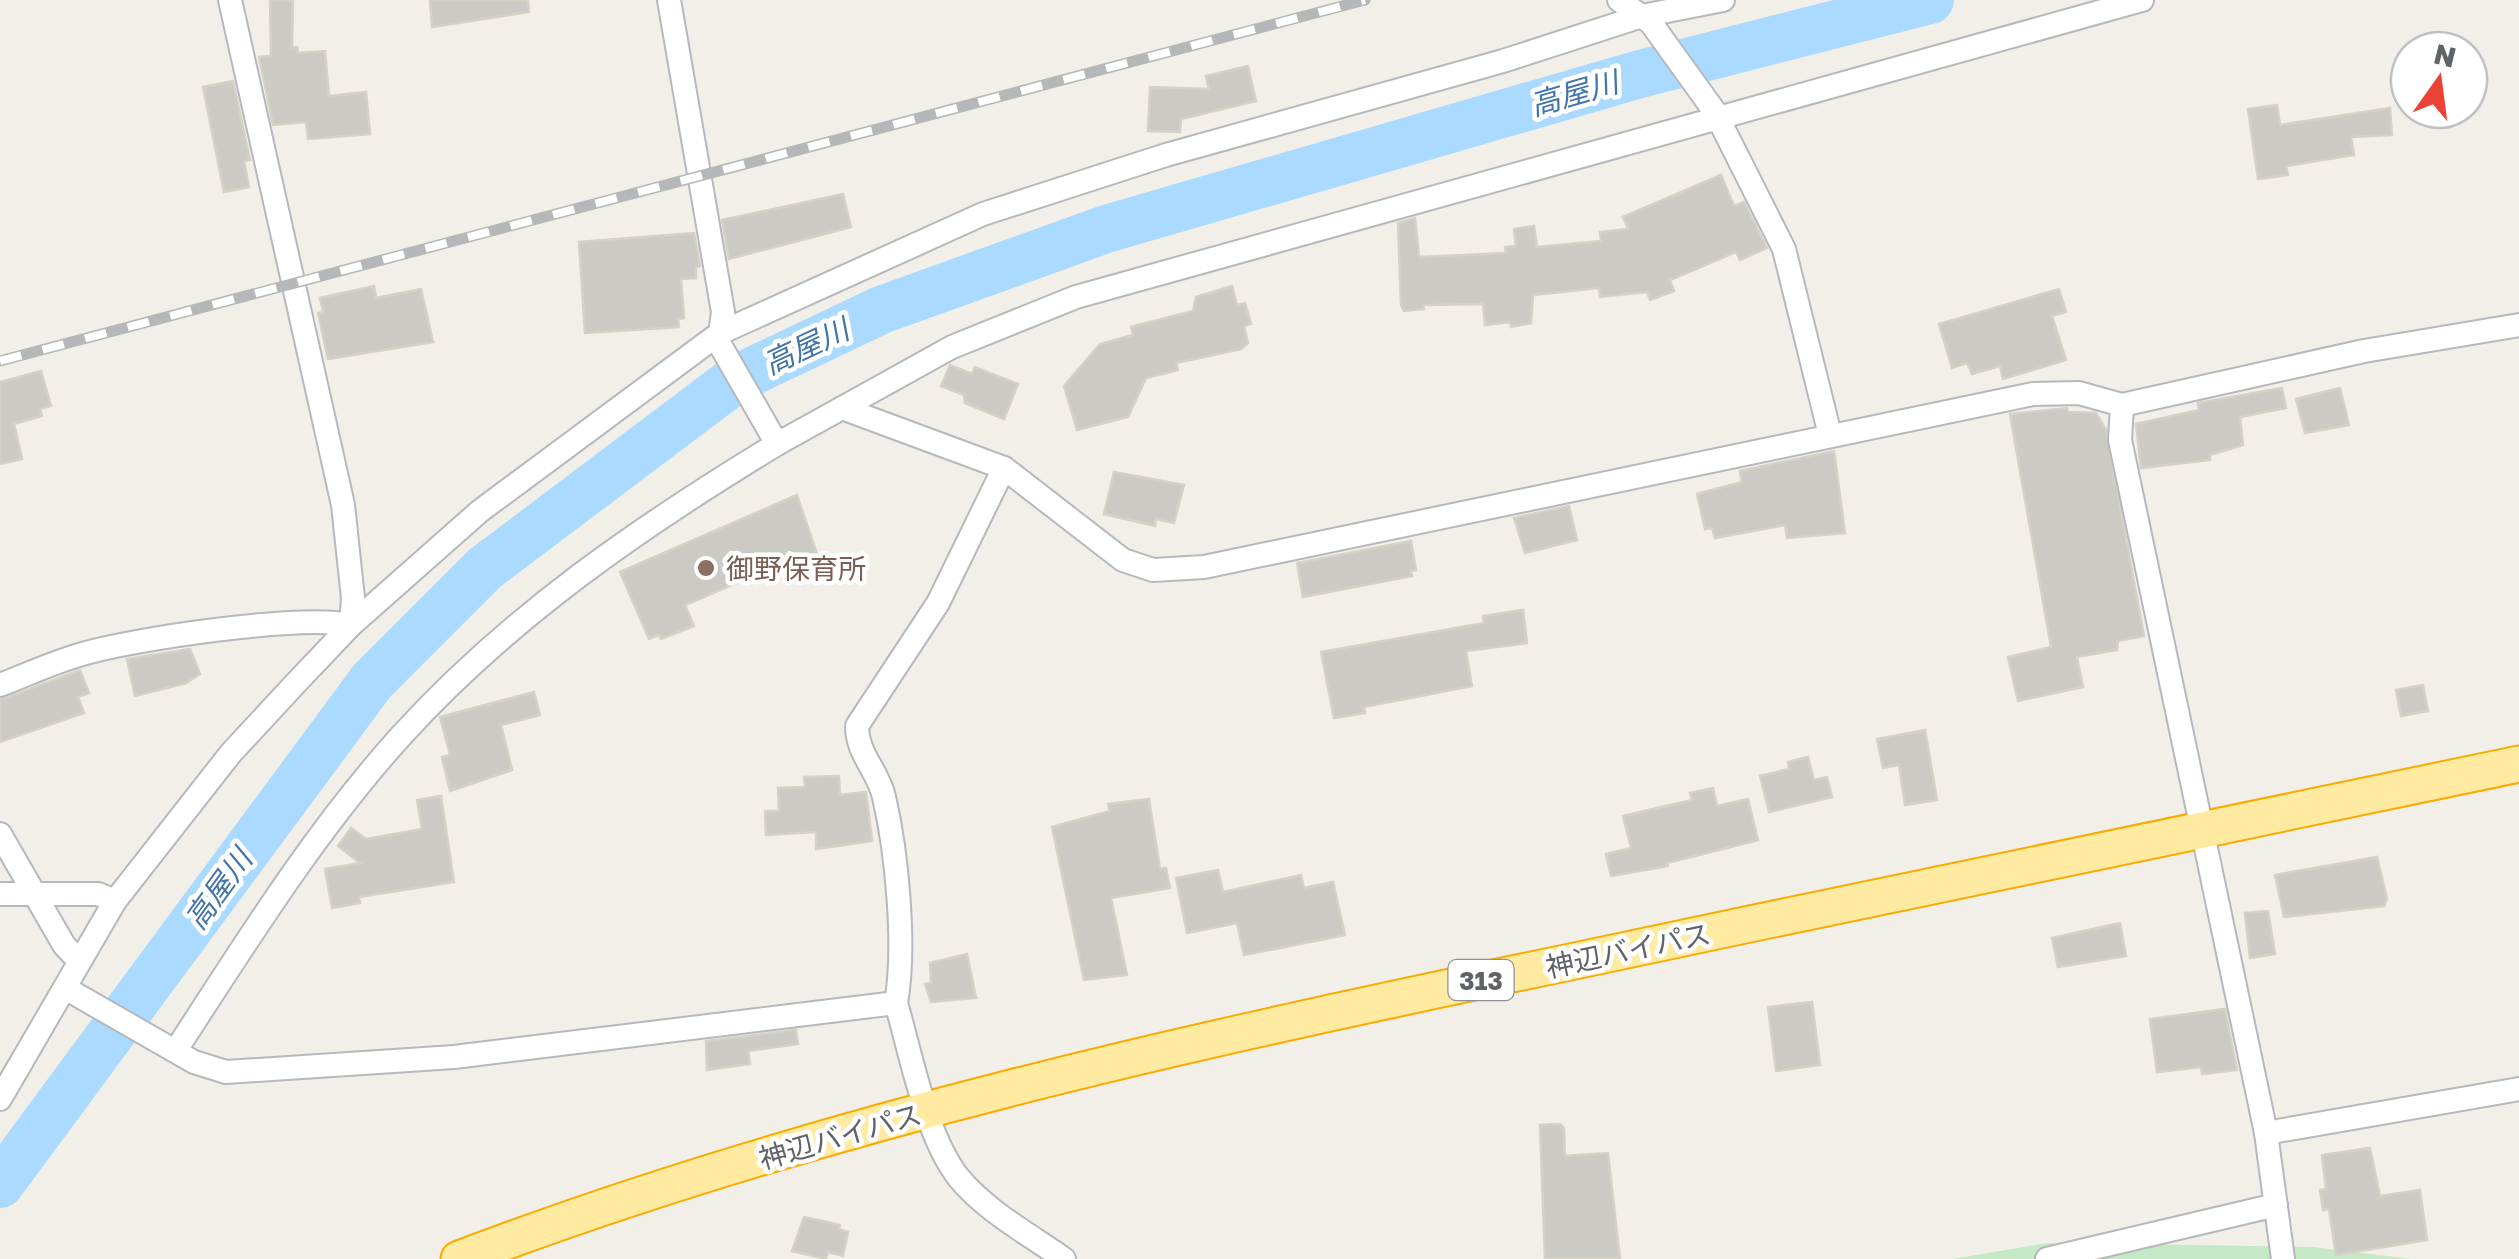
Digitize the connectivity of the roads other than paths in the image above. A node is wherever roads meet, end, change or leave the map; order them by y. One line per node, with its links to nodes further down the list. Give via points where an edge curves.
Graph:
1 (230, 0): 15 (street, via 343,505)
2 (669, 0): 9 (street, via 723,312)
3 (1620, 0): 6 (street)
4 (1723, 0): 6 (street)
5 (2142, 0): 7 (street)
6 (1646, 19): 7 (street); 9 (street, via 983,214)
7 (1718, 116): 11 (street, via 1076,297 952,347); 12 (street, via 1784,249)
8 (2519, 326): 10 (street)
9 (720, 341): 13 (street); 15 (street, via 480,511)
10 (2122, 405): 12 (street, via 2079,393 2033,394); 18 (street, via 2120,440)
11 (842, 408): 13 (street); 14 (street)
12 (1830, 434): 14 (street, via 1204,567 1153,570 1124,560)
13 (774, 440): 26 (street, via 536,607 401,737)
14 (1004, 468): 25 (street, via 938,603 857,726 857,743 884,795 902,951)
15 (351, 625): 16 (street, via 308,621 114,647); 22 (street, via 231,754)
16 (0, 686)
17 (2519, 764): 18 (highway, 神辺バイパス / 313)
18 (2205, 828): 29 (highway, 神辺バイパス / 313, via 1318,1014); 30 (street)
19 (0, 834): 20 (street)
20 (32, 891): 21 (street); 22 (street); 23 (street)
21 (0, 894)
22 (115, 901): 23 (street)
23 (80, 960): 24 (street)
24 (71, 991): 26 (street); 28 (street)
25 (896, 1003): 26 (street, via 454,1057 226,1072); 29 (street)
26 (171, 1047)
27 (2519, 1089): 30 (street)
28 (0, 1099)
29 (928, 1110): 32 (highway, 神辺バイパス / 313, via 596,1207); 33 (street, via 968,1189)
30 (2266, 1133): 31 (street)
31 (2276, 1205): 34 (street); 35 (street)
32 (459, 1259)
33 (1064, 1259)
34 (2047, 1259)
35 (2283, 1259)

